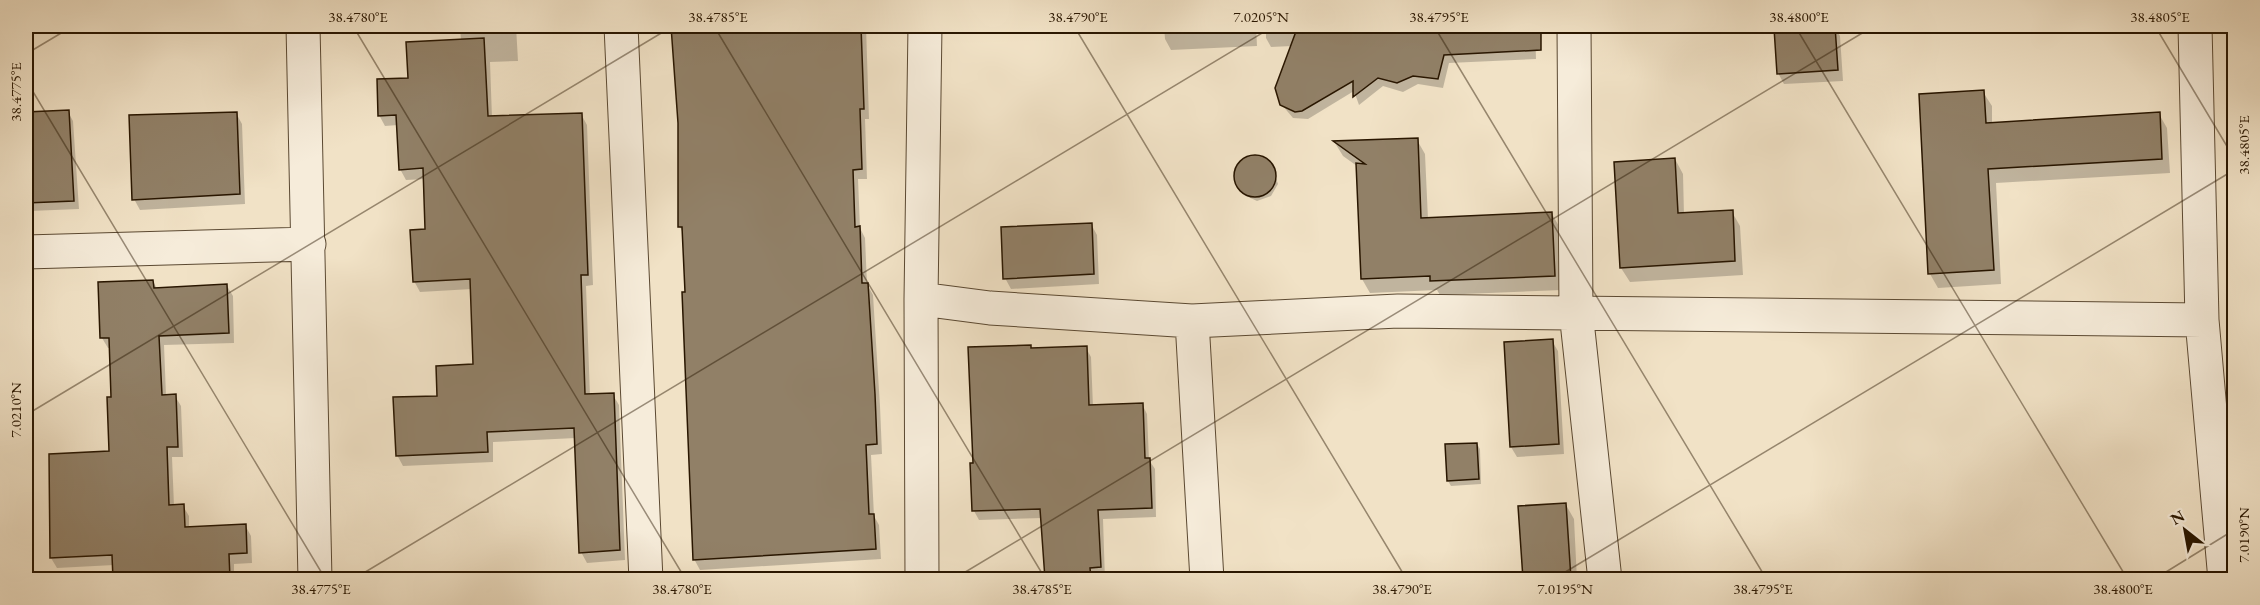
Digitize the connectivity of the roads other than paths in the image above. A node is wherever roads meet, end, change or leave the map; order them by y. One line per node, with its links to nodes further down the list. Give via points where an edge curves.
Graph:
1 (303, 26): 6 (street)
2 (621, 26): 13 (street)
3 (925, 26): 8 (street)
4 (1574, 26): 9 (street)
5 (2195, 26): 10 (street)
6 (309, 244): 7 (street); 12 (street)
7 (26, 252)
8 (921, 299): 11 (street, via 990,308); 14 (street)
9 (1576, 312): 10 (street); 11 (street, via 1398,311); 16 (street)
10 (2202, 320): 17 (street)
11 (1192, 321): 15 (street)
12 (315, 579)
13 (646, 579)
14 (922, 579)
15 (1207, 579)
16 (1605, 579)
17 (2225, 579)

